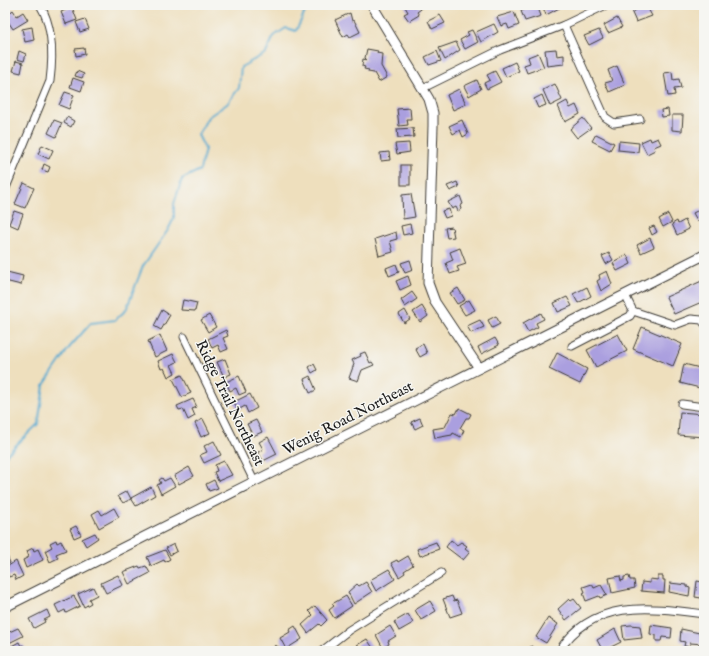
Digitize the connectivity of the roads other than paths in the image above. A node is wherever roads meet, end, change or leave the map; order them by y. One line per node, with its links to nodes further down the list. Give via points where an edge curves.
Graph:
1 (40, 5): 7 (street, via 47,22 52,65 50,81)
2 (372, 5): 5 (street)
3 (606, 5): 4 (street)
4 (564, 25): 5 (street, via 500,50); 6 (street, via 605,117 614,124)
5 (423, 88): 14 (street, via 433,113 428,284 435,302)
6 (640, 119)
7 (5, 190)
8 (704, 255): 9 (street, Wenig Road Northeast)
9 (625, 295): 10 (street); 14 (street, Wenig Road Northeast)
10 (633, 311): 11 (street, via 675,325 691,318 702,320); 13 (street, via 630,316)
11 (704, 323)
12 (184, 337): 17 (street, Ridge Trail Northeast)
13 (572, 346)
14 (478, 368): 17 (street, Wenig Road Northeast)
15 (682, 404): 16 (street)
16 (704, 407)
17 (254, 481): 19 (street, Wenig Road Northeast)
18 (441, 573): 21 (street, via 350,630)
19 (5, 607)
20 (704, 614): 22 (street, via 642,608 622,610 590,622 575,633)
21 (322, 651)
22 (559, 651)

